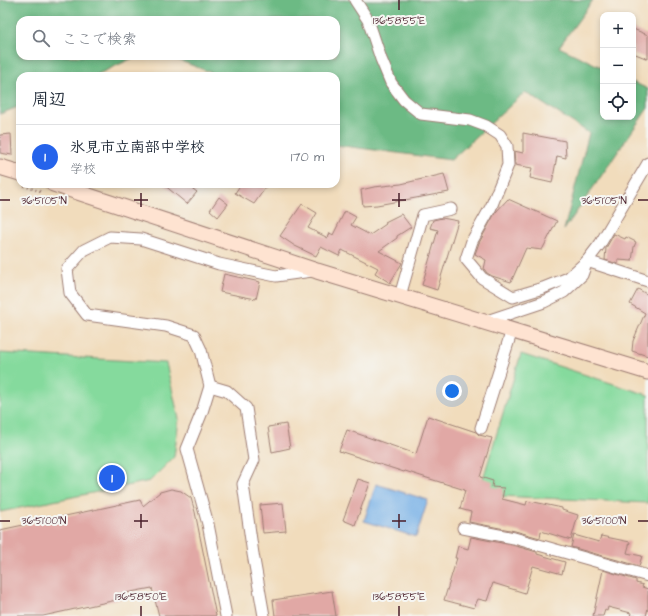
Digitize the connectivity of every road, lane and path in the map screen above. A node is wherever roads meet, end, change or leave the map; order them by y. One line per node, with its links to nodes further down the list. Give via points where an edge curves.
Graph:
1 (355, 0): 7 (street, via 368,20 391,83 404,100 421,114 470,120 486,126 500,135 507,146 508,164 466,259 482,278 513,297 568,278)
2 (648, 163): 7 (street, via 600,244)
3 (0, 167): 4 (street)
4 (16, 172)
5 (65, 188): 8 (street)
6 (451, 210): 10 (street, via 423,214)
7 (587, 261): 9 (street); 11 (street, via 582,275 564,292 544,302)
8 (317, 271): 10 (street); 14 (street, via 276,276 219,264 141,239 110,237 84,250 67,269 70,293 87,315 166,326 194,335 201,350)
9 (648, 281)
10 (400, 296): 11 (street)
11 (484, 322): 12 (street)
12 (512, 330): 13 (street); 15 (street)
13 (648, 372)
14 (210, 386): 18 (street, via 187,449 208,524); 19 (street, via 227,391 246,408 254,460 243,484)
15 (481, 428)
16 (463, 528): 17 (street, via 514,538)
17 (648, 576)
18 (226, 616)
19 (264, 616)

